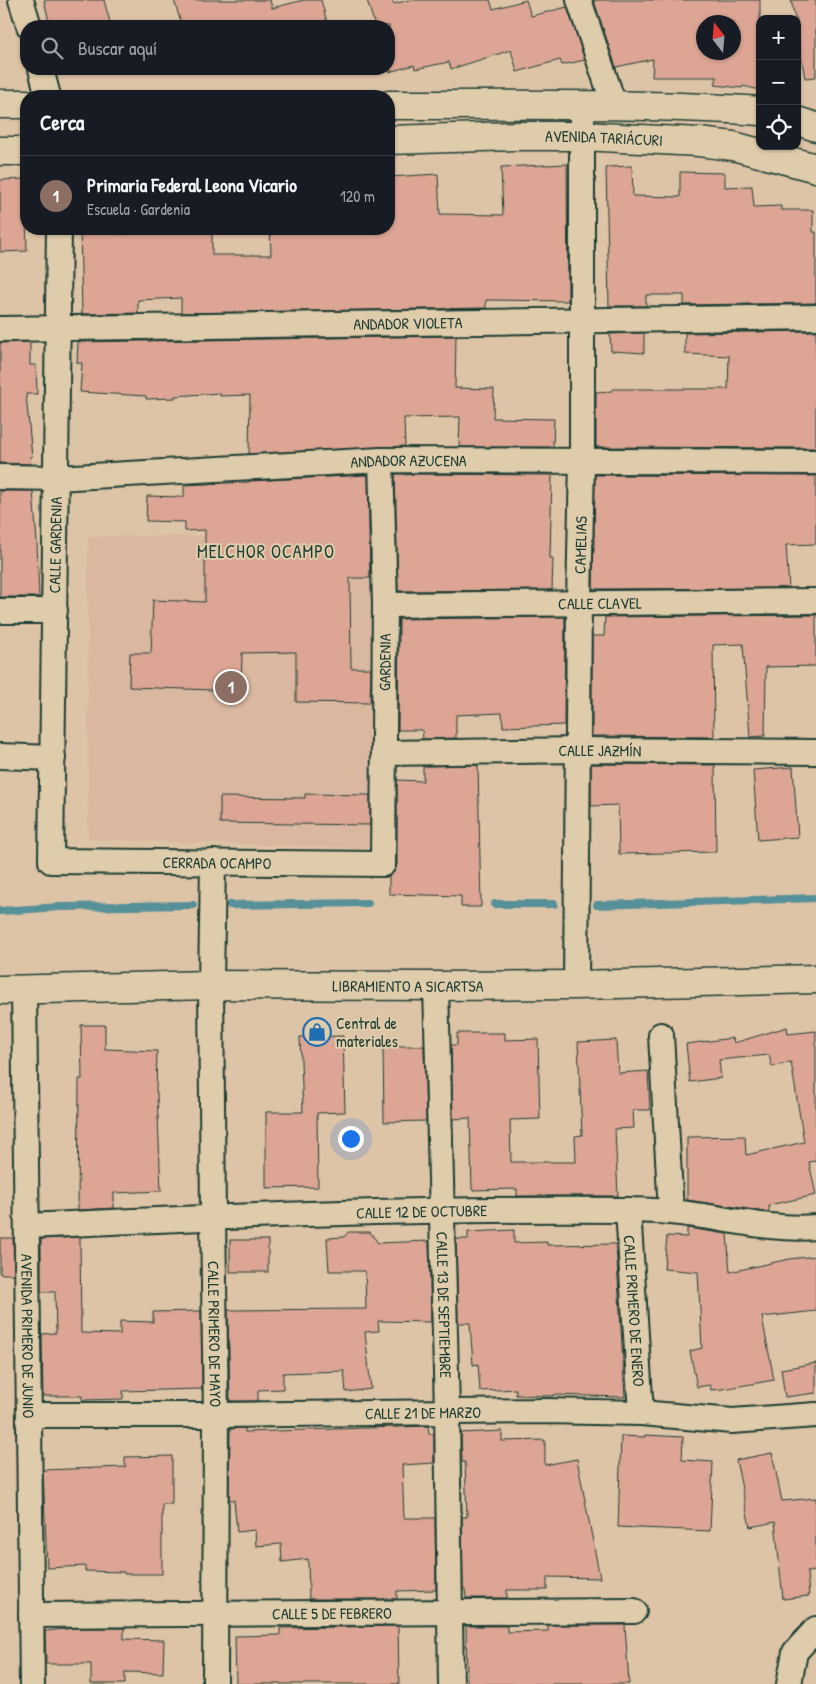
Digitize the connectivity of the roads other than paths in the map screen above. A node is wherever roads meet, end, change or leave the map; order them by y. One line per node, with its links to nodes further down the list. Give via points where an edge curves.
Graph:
1 (21, 0): 3 (street)
2 (579, 0): 9 (street)
3 (26, 20)
4 (42, 75): 5 (street)
5 (46, 90)
6 (0, 104): 7 (street)
7 (20, 104)
8 (395, 105): 10 (street, AVENIDA TARIÁCURI)
9 (614, 105): 10 (street, AVENIDA TARIÁCURI); 11 (street, AVENIDA TARIÁCURI)
10 (582, 106): 14 (street, CAMELIAS)
11 (756, 111)
12 (801, 122): 13 (street)
13 (816, 127)
14 (582, 136): 15 (street, AVENIDA TARIÁCURI); 18 (street, AVENIDA TARIÁCURI, via 733,146); 21 (street, CAMELIAS)
15 (395, 140)
16 (0, 151): 17 (street)
17 (20, 151)
18 (816, 168)
19 (59, 235): 22 (street, CALLE GARDENIA)
20 (816, 317): 21 (street, ANDADOR VIOLETA)
21 (581, 321): 22 (street, ANDADOR VIOLETA); 25 (street, CAMELIAS)
22 (58, 328): 23 (street, ANDADOR VIOLETA); 28 (street, CALLE GARDENIA)
23 (0, 329)
24 (381, 460): 25 (street, ANDADOR AZUCENA); 28 (street, ANDADOR AZUCENA); 31 (street, GARDENIA)
25 (582, 462): 26 (street, ANDADOR AZUCENA); 30 (street, CAMELIAS)
26 (816, 462)
27 (0, 477): 28 (street, ANDADOR AZUCENA)
28 (56, 478): 33 (street, CALLE GARDENIA)
29 (816, 601): 30 (street, CALLE CLAVEL)
30 (579, 602): 31 (street, CALLE CLAVEL); 34 (street, CAMELIAS)
31 (385, 605): 36 (street, GARDENIA)
32 (0, 611): 33 (street)
33 (54, 611): 38 (street, CALLE GARDENIA)
34 (578, 750): 35 (street, CALLE JAZMÍN); 36 (street, CALLE JAZMÍN); 44 (street, CAMELIAS)
35 (816, 752)
36 (385, 753): 41 (street, GARDENIA)
37 (0, 756): 38 (street)
38 (53, 758): 39 (street, CALLE GARDENIA)
39 (51, 861): 40 (street, CERRADA OCAMPO)
40 (212, 862): 41 (street, CERRADA OCAMPO); 43 (street, CALLE PRIMERO DE MAYO)
41 (383, 864)
42 (816, 978): 44 (street, LIBRAMIENTO A SICARTSA)
43 (211, 985): 45 (street, LIBRAMIENTO A SICARTSA); 46 (street, LIBRAMIENTO A SICARTSA); 51 (street, CALLE PRIMERO DE MAYO)
44 (576, 985): 45 (street, LIBRAMIENTO A SICARTSA)
45 (436, 986): 48 (street, CALLE 13 DE SEPTIEMBRE)
46 (12, 990): 52 (street, AVENIDA PRIMERO DE JUNIO)
47 (661, 1035): 50 (street)
48 (441, 1210): 49 (street, CALLE 12 DE OCTUBRE); 51 (street, CALLE 12 DE OCTUBRE); 54 (street, CALLE 13 DE SEPTIEMBRE)
49 (628, 1210): 50 (street, CALLE 12 DE OCTUBRE); 55 (street, CALLE PRIMERO DE ENERO)
50 (671, 1212): 53 (street, CALLE 12 DE OCTUBRE, via 793,1229)
51 (212, 1217): 52 (street, CALLE 12 DE OCTUBRE); 57 (street, CALLE PRIMERO DE MAYO)
52 (27, 1226): 56 (street, AVENIDA PRIMERO DE JUNIO)
53 (816, 1227)
54 (447, 1411): 55 (street, CALLE 21 DE MARZO); 57 (street, CALLE 21 DE MARZO); 60 (street, CALLE 13 DE SEPTIEMBRE)
55 (641, 1413): 58 (street, CALLE 21 DE MARZO, via 732,1421)
56 (29, 1415): 57 (street, CALLE 21 DE MARZO); 62 (street, AVENIDA PRIMERO DE JUNIO)
57 (216, 1415): 61 (street, CALLE PRIMERO DE MAYO)
58 (816, 1415)
59 (634, 1611): 60 (street, CALLE 5 DE FEBRERO)
60 (449, 1612): 61 (street, CALLE 5 DE FEBRERO); 66 (street, CALLE 13 DE SEPTIEMBRE)
61 (214, 1614): 62 (street, CALLE 5 DE FEBRERO); 65 (street, CALLE PRIMERO DE MAYO)
62 (31, 1615): 64 (street, AVENIDA PRIMERO DE JUNIO)
63 (816, 1629): 67 (street, via 795,1652)
64 (32, 1684)
65 (215, 1684)
66 (450, 1684)
67 (789, 1684)

